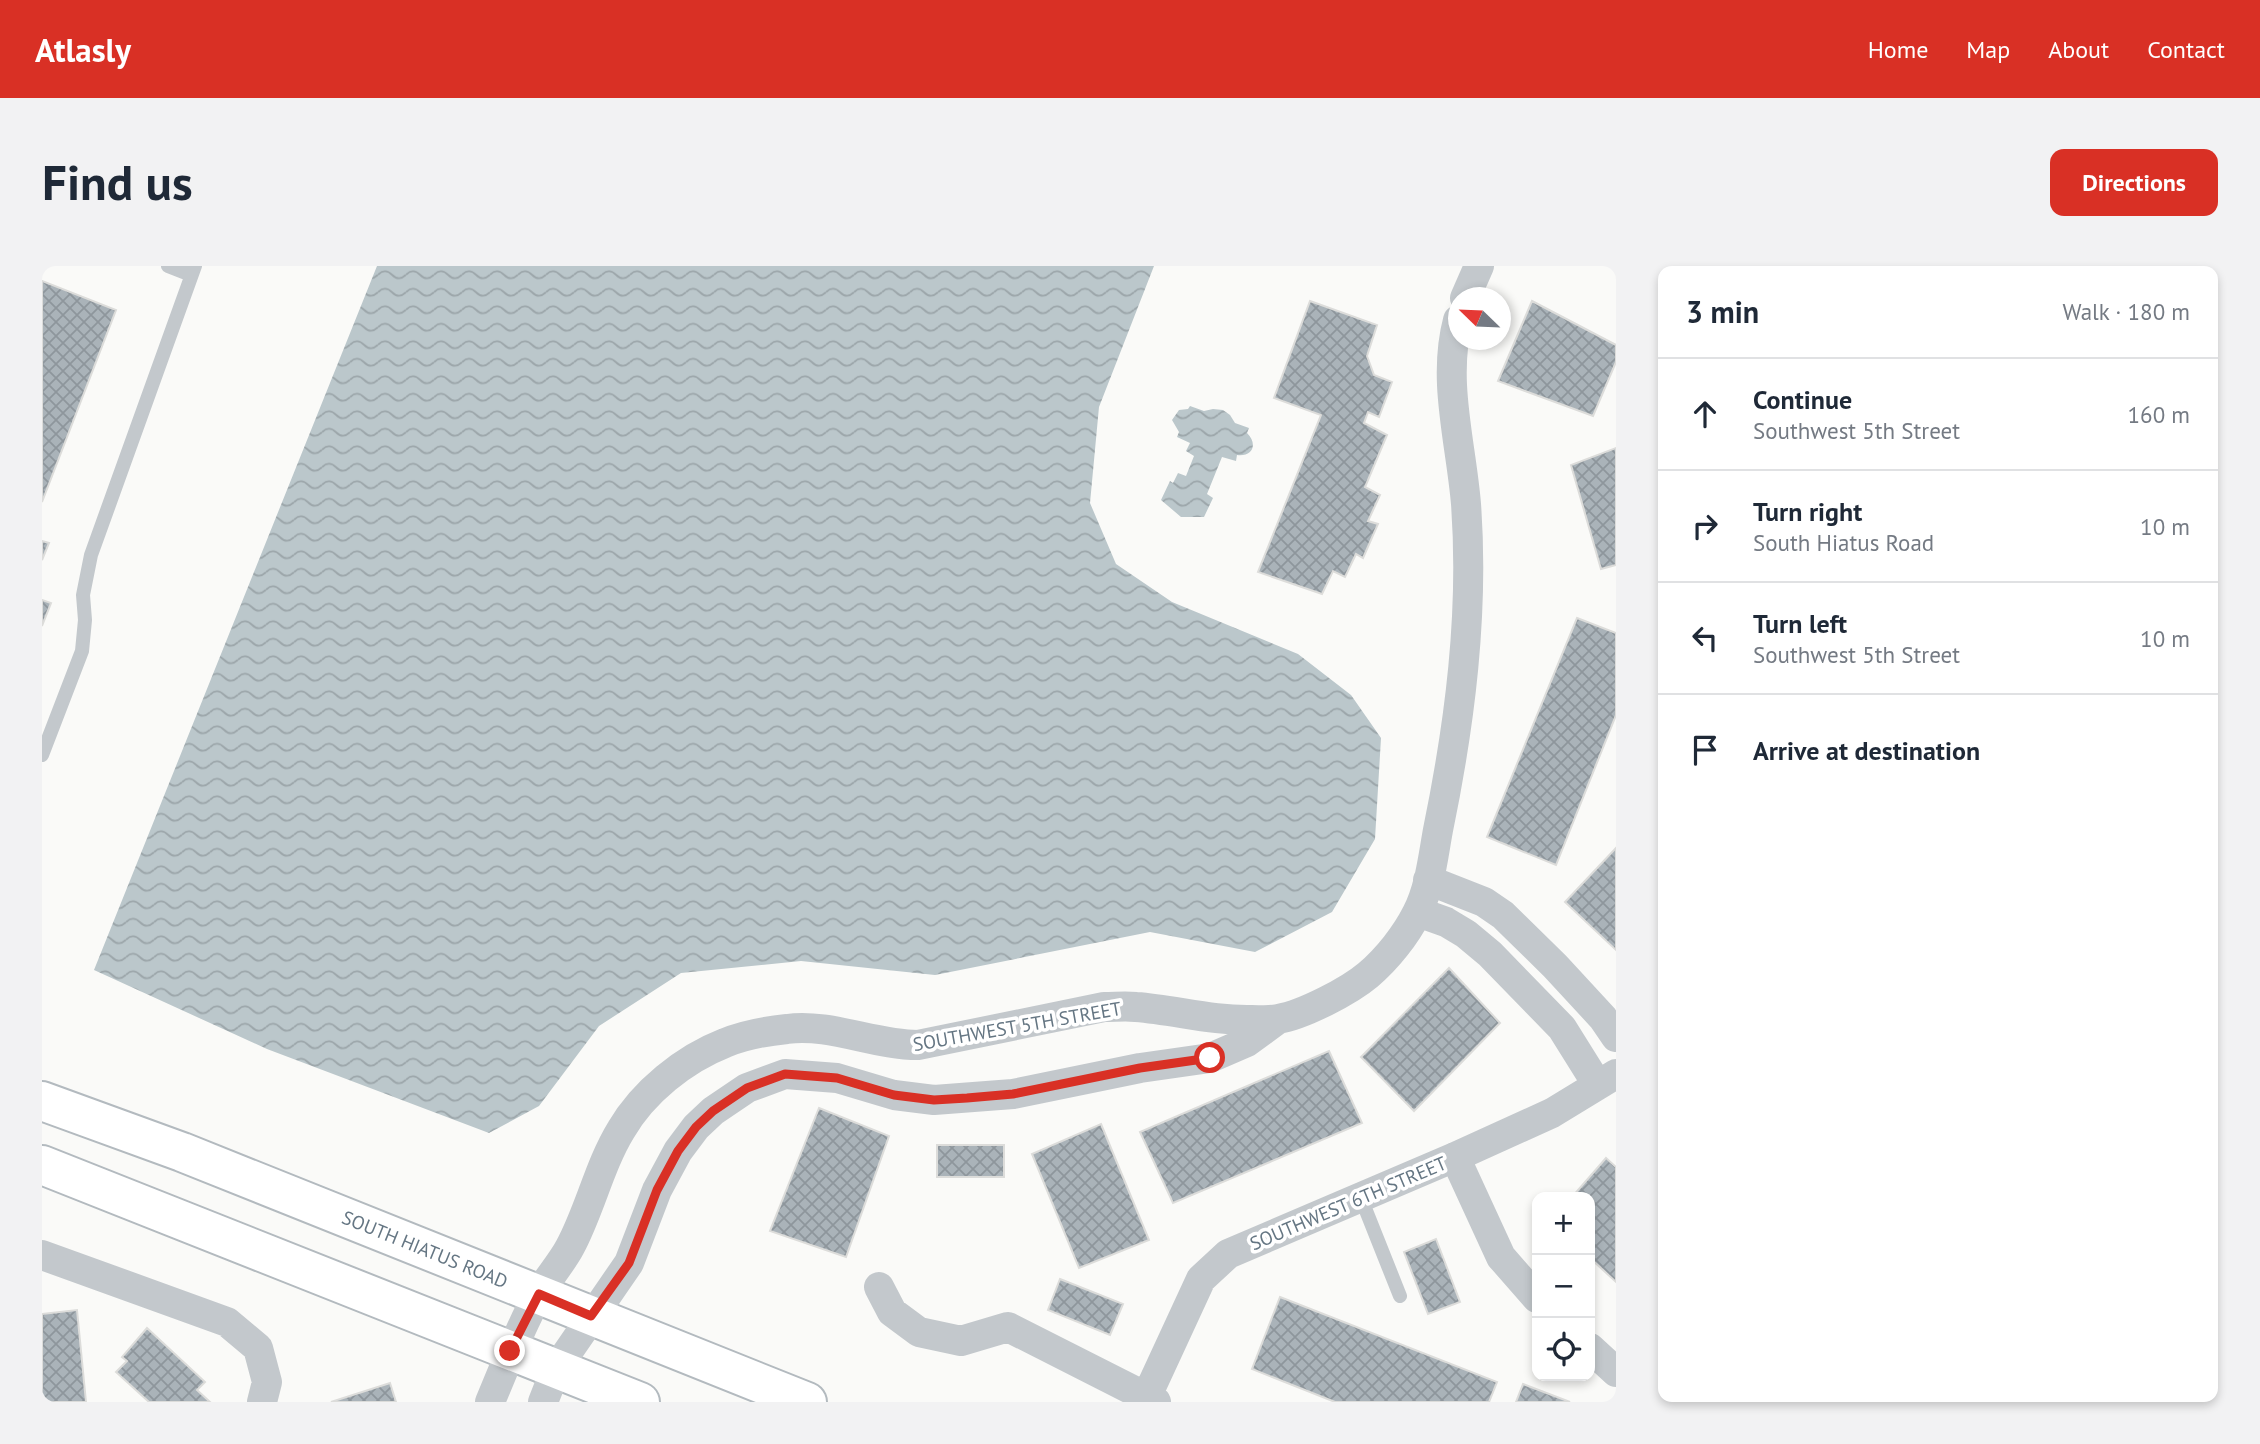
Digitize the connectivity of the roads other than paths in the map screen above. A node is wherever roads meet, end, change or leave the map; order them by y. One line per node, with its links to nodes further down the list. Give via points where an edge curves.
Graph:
1 (168, 266): 3 (lane)
2 (1479, 266): 4 (street)
3 (193, 270): 6 (lane, via 91,555 83,595 82,651)
4 (1470, 287)
5 (1454, 350): 7 (street, SOUTHWEST 5TH STREET, via 1451,390 1466,504 1465,643 1452,763)
6 (42, 755)
7 (1428, 880): 8 (street, SOUTHWEST 5TH STREET); 10 (street, via 1484,902 1503,915)
8 (1418, 912): 9 (street, SOUTHWEST 5TH STREET, via 1368,975 1334,996); 11 (street, via 1446,922 1490,954)
9 (1278, 1020): 19 (street, SOUTHWEST 5TH STREET, via 1228,1020 1136,1006 1104,1007 918,1045 790,1028 724,1043 671,1075 632,1114 570,1248); 21 (street, SOUTHWEST 5TH STREET, via 1247,1042 1210,1058 1013,1094 934,1100 894,1095 837,1078 785,1074 747,1088 713,1111 678,1151 657,1190 629,1263)
10 (1616, 1037)
11 (1607, 1079): 13 (street, SOUTHWEST 6TH STREET, via 1552,1113)
12 (42, 1101): 19 (main road, SOUTH HIATUS ROAD)
13 (1455, 1157): 15 (street, SOUTHWEST 6TH STREET); 18 (street, via 1501,1257)
14 (42, 1165): 22 (main road)
15 (1361, 1198): 20 (lane); 26 (street, SOUTHWEST 6TH STREET, via 1228,1254 1201,1279)
16 (42, 1255): 27 (street, via 226,1322 258,1348 267,1382)
17 (879, 1287): 26 (street, via 892,1312 919,1332 961,1340 1008,1327)
18 (1532, 1291)
19 (539, 1294): 21 (main road, SOUTH HIATUS ROAD); 22 (street, SOUTHWEST 5TH STREET)
20 (1400, 1296)
21 (591, 1316): 25 (street, SOUTHWEST 5TH STREET); 30 (main road, SOUTH HIATUS ROAD)
22 (510, 1351): 25 (main road); 28 (street, SOUTHWEST 5TH STREET)
23 (1595, 1353): 24 (street)
24 (1616, 1372)
25 (550, 1385): 29 (main road)
26 (1151, 1400)
27 (262, 1402)
28 (490, 1402)
29 (640, 1402)
30 (807, 1402)

